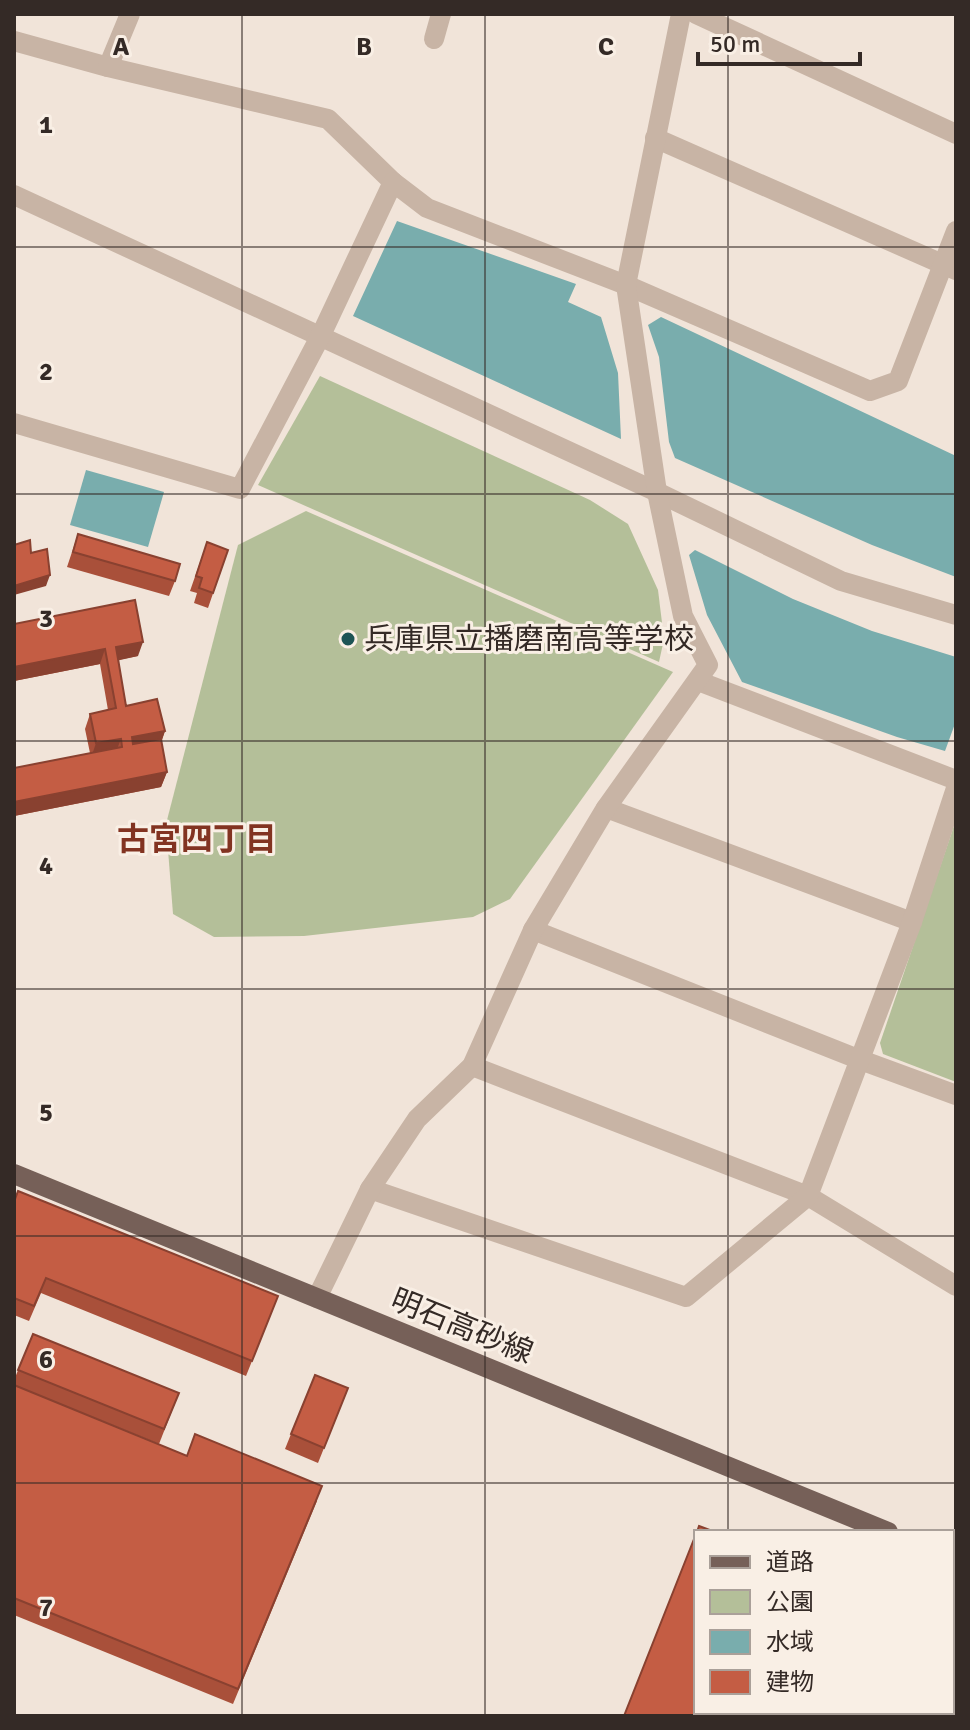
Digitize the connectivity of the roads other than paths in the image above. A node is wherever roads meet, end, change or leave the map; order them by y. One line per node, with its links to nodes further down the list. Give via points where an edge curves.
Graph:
1 (130, 14): 7 (street)
2 (441, 14): 5 (street)
3 (681, 14): 9 (street)
4 (696, 14): 8 (street)
5 (434, 39)
6 (14, 41): 7 (street)
7 (108, 67): 10 (street, via 328,119)
8 (956, 134)
9 (655, 138): 13 (street); 14 (street)
10 (393, 182): 14 (street, via 427,208); 15 (street)
11 (14, 195): 15 (street)
12 (956, 231): 13 (street)
13 (950, 268): 14 (street, via 898,381 870,391)
14 (626, 285): 17 (street)
15 (321, 335): 16 (street, via 240,489); 17 (street)
16 (14, 423)
17 (657, 492): 18 (street, via 841,581); 19 (street, via 683,616 708,665)
18 (956, 615)
19 (698, 681): 20 (street); 22 (street)
20 (956, 780)
21 (956, 788): 23 (street)
22 (606, 808): 23 (street); 24 (street)
23 (912, 922): 25 (street)
24 (533, 930): 25 (street); 26 (street)
25 (858, 1059): 27 (street); 30 (street)
26 (472, 1066): 29 (street, via 417,1119); 30 (street)
27 (956, 1095)
28 (14, 1174): 32 (main road, 明石高砂線)
29 (370, 1189): 30 (street, via 686,1297); 32 (street)
30 (808, 1196): 31 (street)
31 (956, 1286)
32 (317, 1298): 33 (main road, 明石高砂線)
33 (883, 1530)

